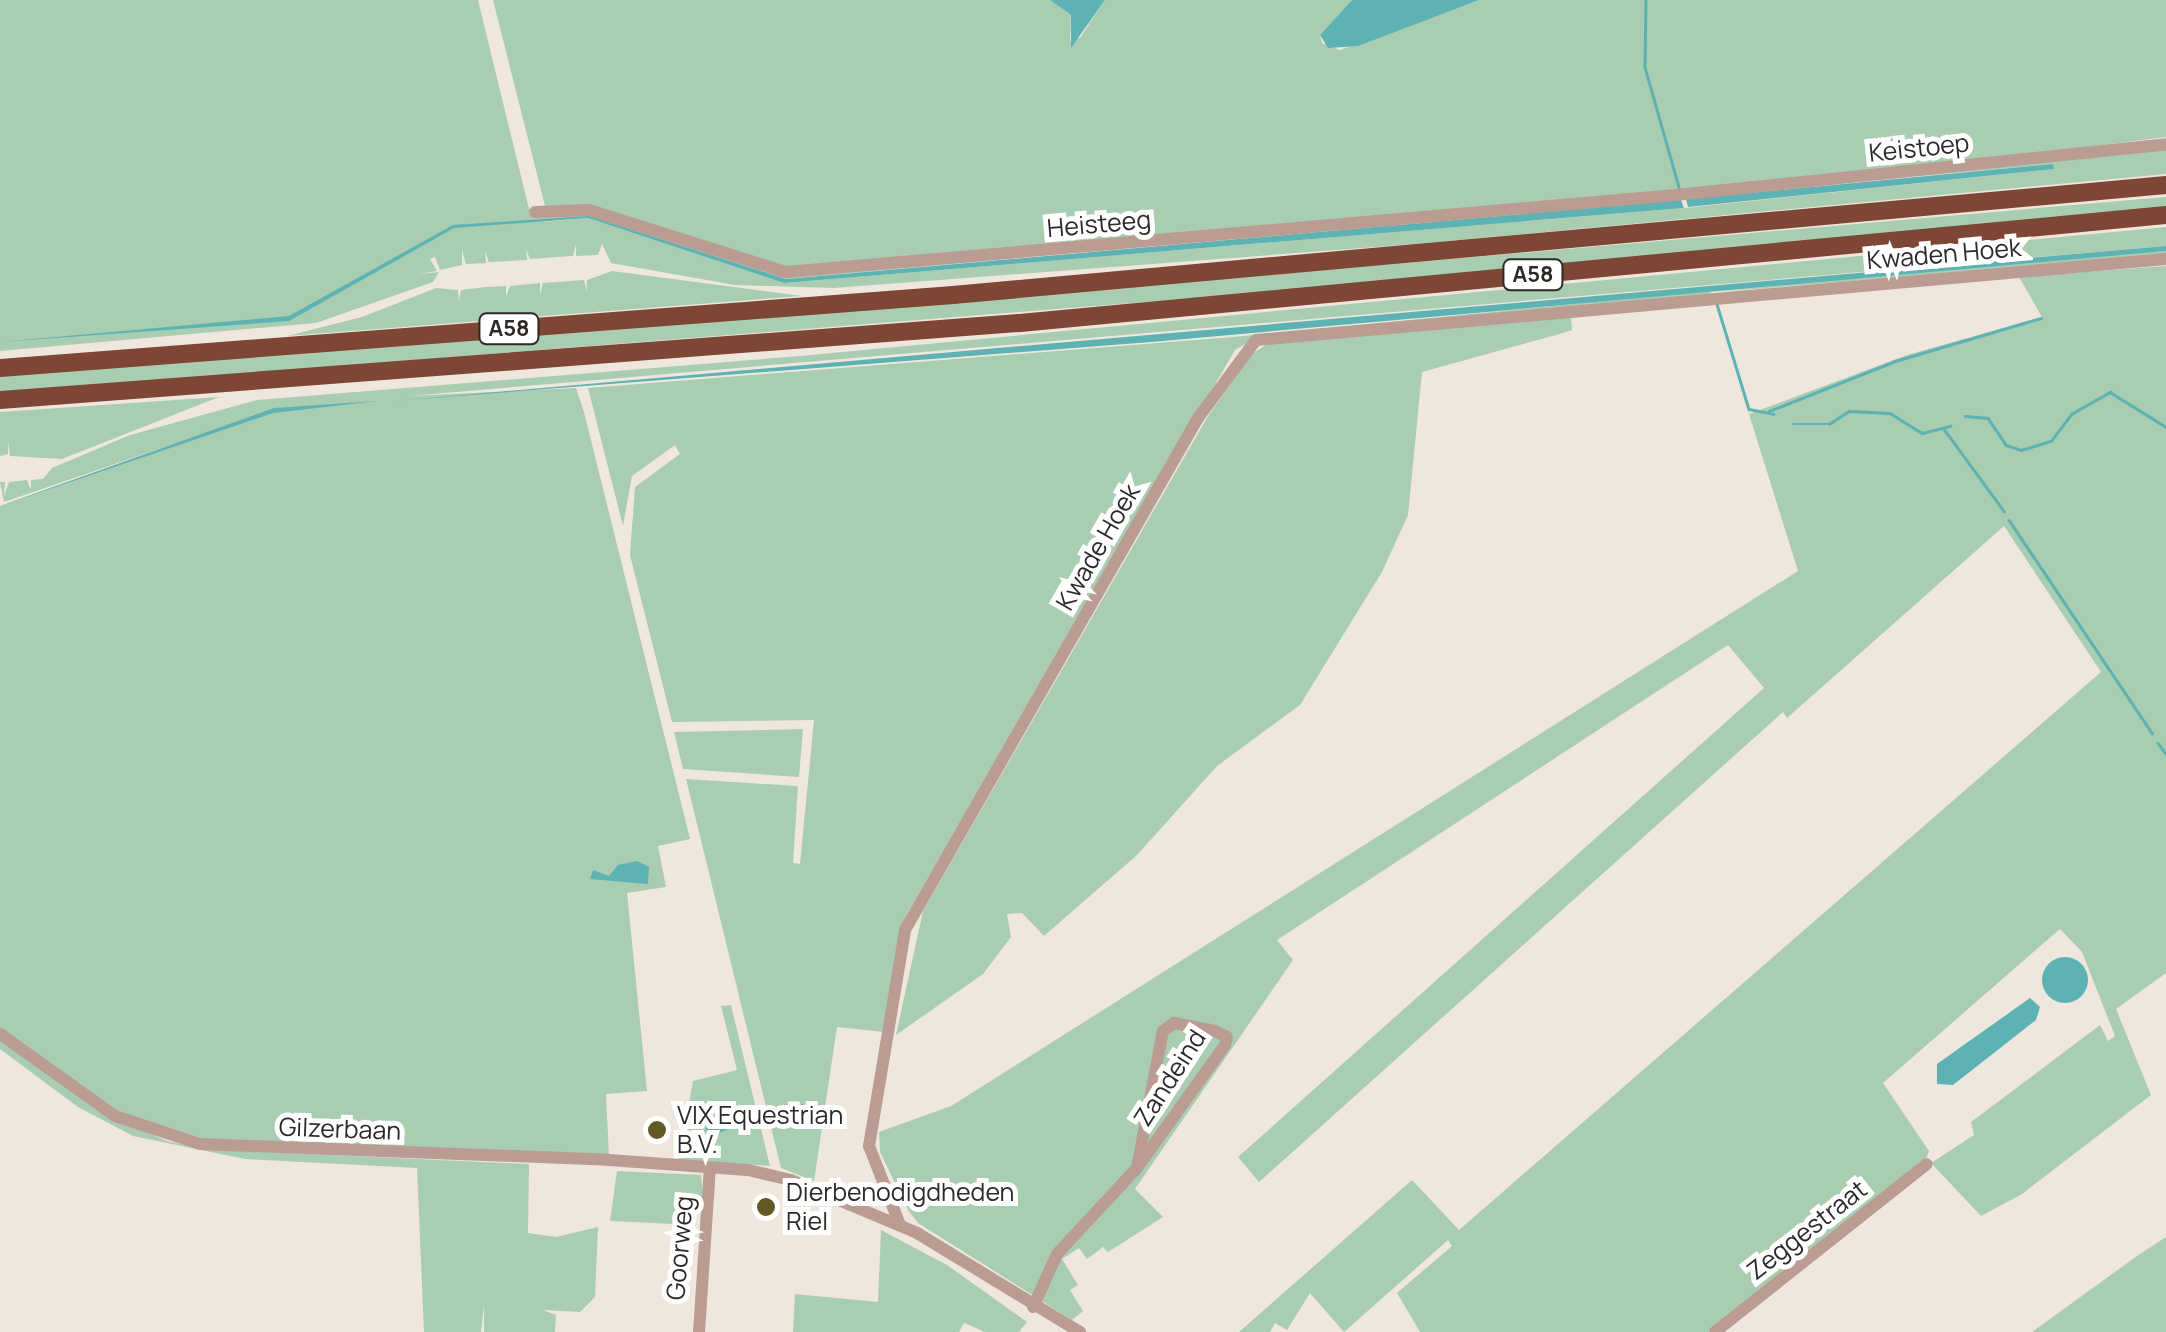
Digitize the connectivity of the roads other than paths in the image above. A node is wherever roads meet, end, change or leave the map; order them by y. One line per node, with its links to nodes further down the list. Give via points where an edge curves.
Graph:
1 (2166, 144): 3 (street, Keistoep)
2 (2166, 184): 8 (highway, A58, via 953,296)
3 (1676, 195): 4 (street, Heisteeg, via 786,272 589,210)
4 (534, 212)
5 (2166, 215): 9 (highway, A58, via 1020,323)
6 (2166, 259): 7 (street, Kwaden Hoek)
7 (1726, 297): 14 (street, Kwade Hoek, via 1250,344 1198,418 904,930 869,1146)
8 (0, 368)
9 (0, 400)
10 (0, 1034): 12 (street, Gilzerbaan, via 115,1116 200,1144)
11 (1927, 1164): 18 (street, Zeggestraat)
12 (710, 1168): 14 (street, via 791,1180); 16 (street, Goorweg)
13 (1137, 1168): 13 (street, Zandeind, via 1225,1045 1227,1037 1166,1024); 15 (street, Zandeind, via 1057,1254)
14 (900, 1225): 15 (street)
15 (1033, 1307): 17 (street)
16 (699, 1332)
17 (1080, 1332)
18 (1714, 1332)

